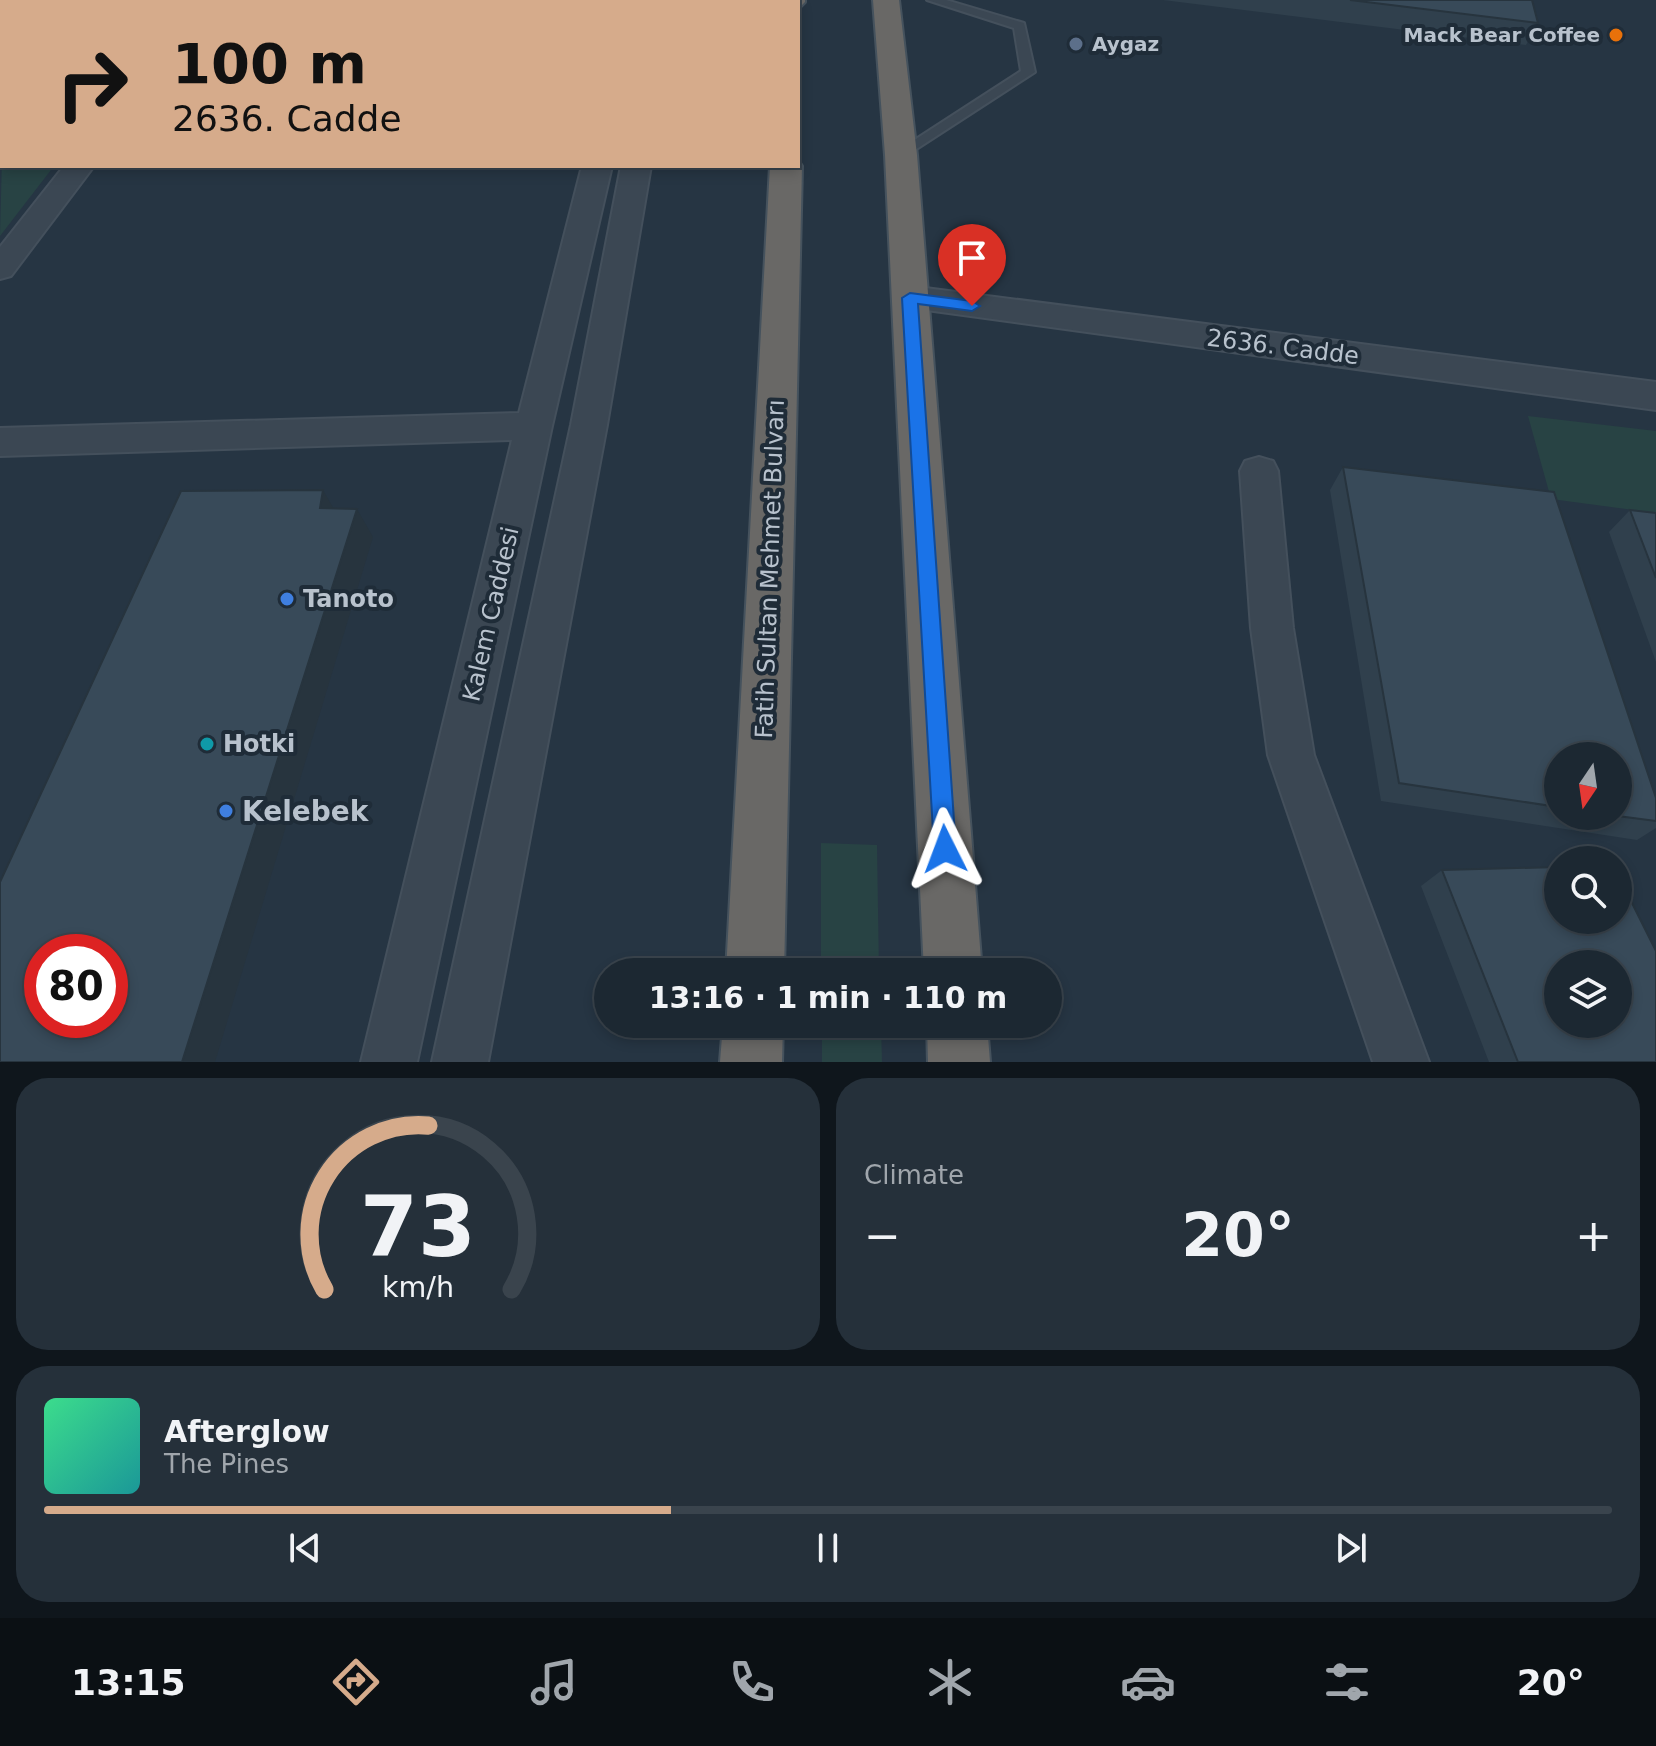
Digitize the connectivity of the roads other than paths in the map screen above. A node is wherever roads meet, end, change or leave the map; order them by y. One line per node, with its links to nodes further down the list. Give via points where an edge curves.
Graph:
1 (886, 0): 3 (highway)
2 (933, 0): 3 (lane, via 1020,26 1028,72)
3 (901, 155): 9 (highway)
4 (77, 168): 8 (street)
5 (597, 168): 11 (street, Kalem Caddesi)
6 (636, 168): 19 (street)
7 (786, 168): 14 (highway, Fatih Sultan Mehmet Bulvarı)
8 (0, 269)
9 (910, 298): 10 (street, 2636. Cadde); 15 (highway)
10 (1656, 396)
11 (534, 426): 12 (street); 18 (street, Kalem Caddesi)
12 (0, 442)
13 (1259, 471): 22 (street, via 1272,628 1291,755)
14 (756, 958)
15 (952, 958)
16 (752, 1038): 20 (highway)
17 (958, 1038): 21 (highway)
18 (389, 1062)
19 (460, 1062)
20 (751, 1062)
21 (959, 1062)
22 (1401, 1062)

